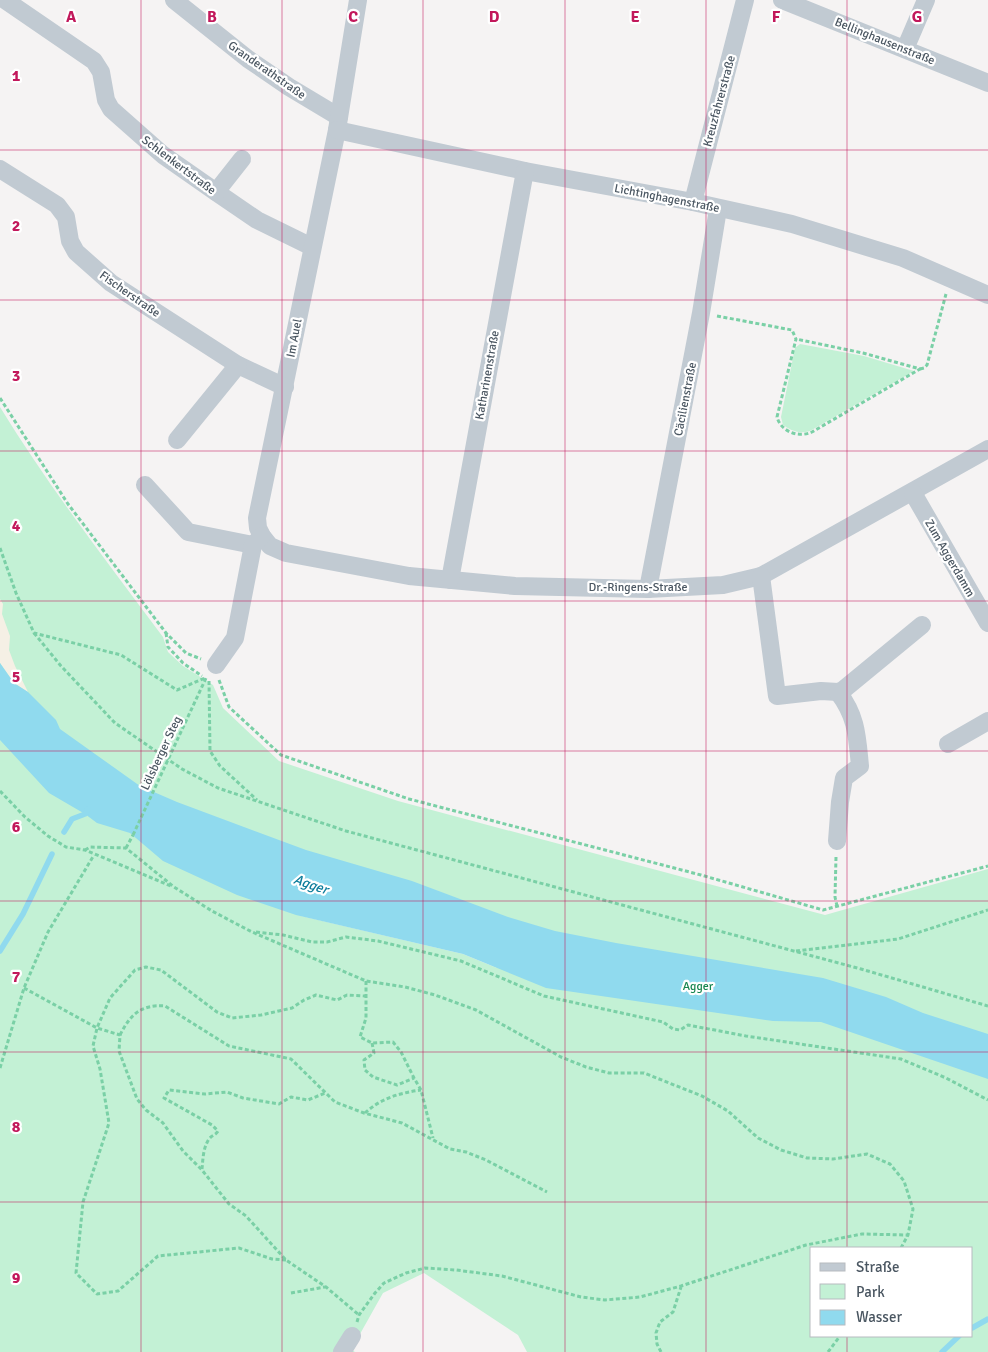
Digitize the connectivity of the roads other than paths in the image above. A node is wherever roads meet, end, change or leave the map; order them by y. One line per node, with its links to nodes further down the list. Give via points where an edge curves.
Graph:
1 (5, 0): 13 (street, Schlenkertstraße, via 94,61 111,109 162,155)
2 (174, 0): 9 (street, Granderathstraße)
3 (358, 0): 9 (street, Im Auel)
4 (745, 0): 14 (street, Kreuzfahrerstraße)
5 (782, 0): 7 (street, Bellinghausenstraße)
6 (926, 0): 7 (street)
7 (905, 50): 8 (street, Bellinghausenstraße)
8 (988, 83)
9 (338, 124): 12 (street, Lichtinghagenstraße); 16 (street, Im Auel)
10 (242, 159): 13 (street)
11 (0, 169): 18 (street, Fischerstraße, via 57,204 66,217 70,241 76,252 111,283)
12 (525, 171): 14 (street, Lichtinghagenstraße); 26 (street, Katharinenstraße)
13 (216, 192): 16 (street, Schlenkertstraße, via 257,220)
14 (693, 202): 15 (street, Lichtinghagenstraße)
15 (718, 209): 17 (street, Lichtinghagenstraße, via 834,236 903,258); 27 (street, Cäcilienstraße)
16 (312, 247): 19 (street, Im Auel)
17 (988, 295)
18 (238, 365): 19 (street, Fischerstraße); 20 (street)
19 (285, 387): 24 (street, Im Auel, via 257,518)
20 (177, 440)
21 (988, 449): 23 (street, Dr.-Ringens-Straße)
22 (145, 485): 24 (street, via 188,532)
23 (913, 493): 25 (street, Dr.-Ringens-Straße); 28 (street, Zum Aggerdamm)
24 (258, 540): 26 (street, Dr.-Ringens-Straße, via 286,554); 30 (street, Im Auel, via 235,638)
25 (761, 576): 27 (street, Dr.-Ringens-Straße, via 723,585); 31 (street, via 777,696)
26 (450, 580): 27 (street, Dr.-Ringens-Straße, via 515,586)
27 (648, 589)
28 (987, 621)
29 (922, 625): 31 (street)
30 (211, 672)
31 (838, 692): 34 (street, via 851,710 860,766 844,778)
32 (988, 721): 33 (street)
33 (948, 744)
34 (836, 841)
35 (352, 1336): 36 (street)
36 (342, 1352)

